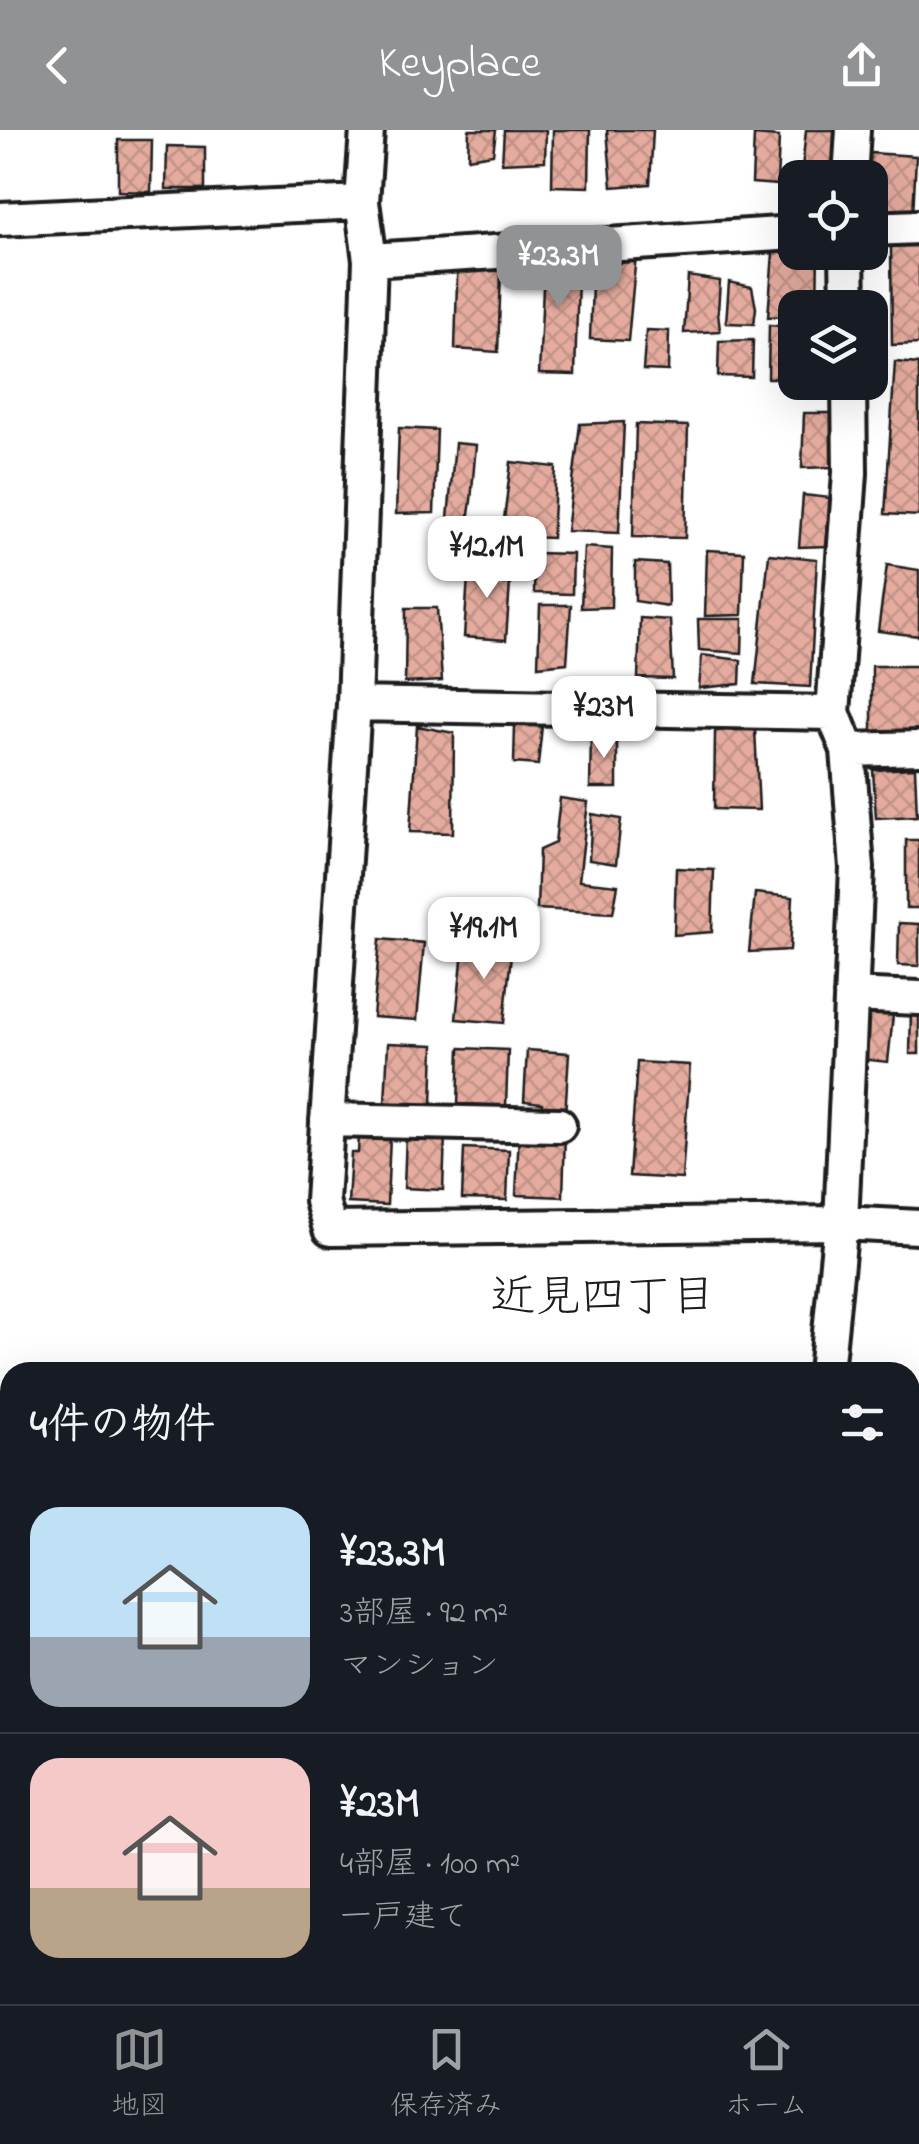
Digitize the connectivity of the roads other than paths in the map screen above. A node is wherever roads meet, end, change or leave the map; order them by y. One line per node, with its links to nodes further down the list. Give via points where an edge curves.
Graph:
1 (367, 130): 4 (street)
2 (854, 130): 3 (street)
3 (852, 160)
4 (362, 202): 5 (street); 9 (street)
5 (0, 219)
6 (919, 226): 7 (street)
7 (888, 228)
8 (778, 234): 9 (street)
9 (370, 260): 11 (street)
10 (849, 400): 12 (street)
11 (354, 704): 12 (street); 17 (street)
12 (832, 713): 14 (street)
13 (919, 748): 14 (street)
14 (848, 750): 15 (street, via 857,868)
15 (852, 995): 16 (street); 19 (street)
16 (919, 998)
17 (327, 1120): 18 (street); 19 (street, via 322,1200 330,1229)
18 (558, 1125)
19 (841, 1223): 20 (street); 21 (street)
20 (919, 1228)
21 (827, 1362)

